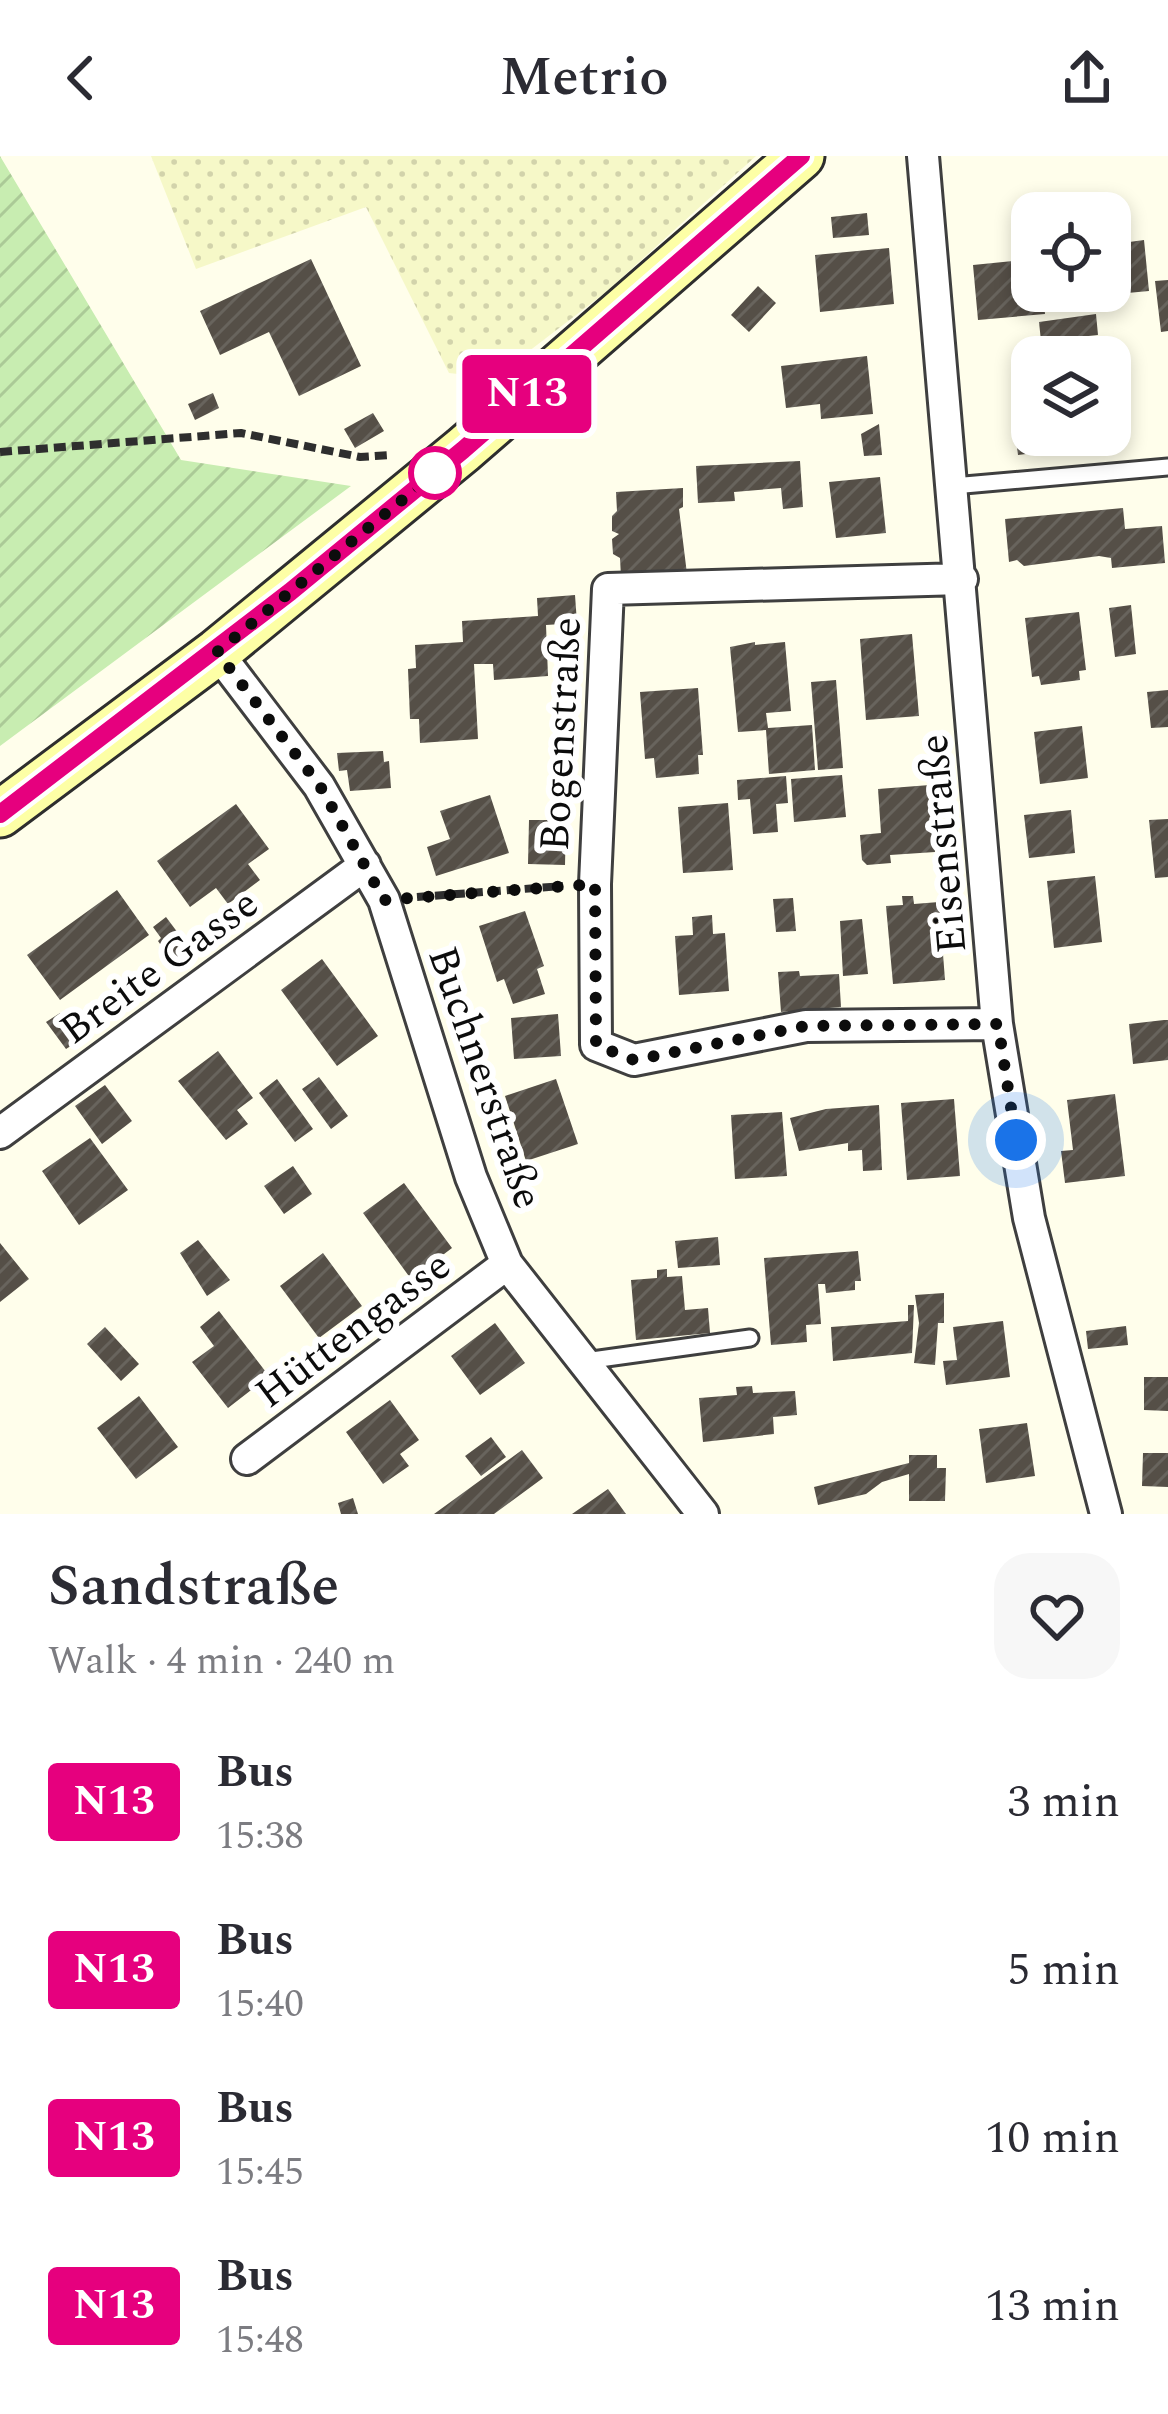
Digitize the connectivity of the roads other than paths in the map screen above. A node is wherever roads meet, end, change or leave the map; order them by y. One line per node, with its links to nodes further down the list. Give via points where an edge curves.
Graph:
1 (801, 156): 6 (main road)
2 (923, 156): 4 (street, Eisenstraße)
3 (1168, 466): 4 (lane)
4 (953, 486): 5 (street, Eisenstraße)
5 (962, 579): 9 (street, Eisenstraße); 9 (street, Bogenstraße, via 608,590 596,1045 634,1060 806,1026)
6 (217, 652): 7 (main road); 8 (street, Buchnerstraße, via 320,786)
7 (0, 814)
8 (365, 865): 10 (street, Breite Gasse); 11 (street, Buchnerstraße, via 384,900 471,1177)
9 (998, 1024): 16 (street, Eisenstraße, via 1029,1218)
10 (0, 1133)
11 (507, 1264): 13 (street, Buchnerstraße); 14 (street, Hüttengasse)
12 (751, 1338): 13 (lane)
13 (585, 1361): 15 (street, Buchnerstraße)
14 (247, 1460)
15 (703, 1514)
16 (1106, 1514)

